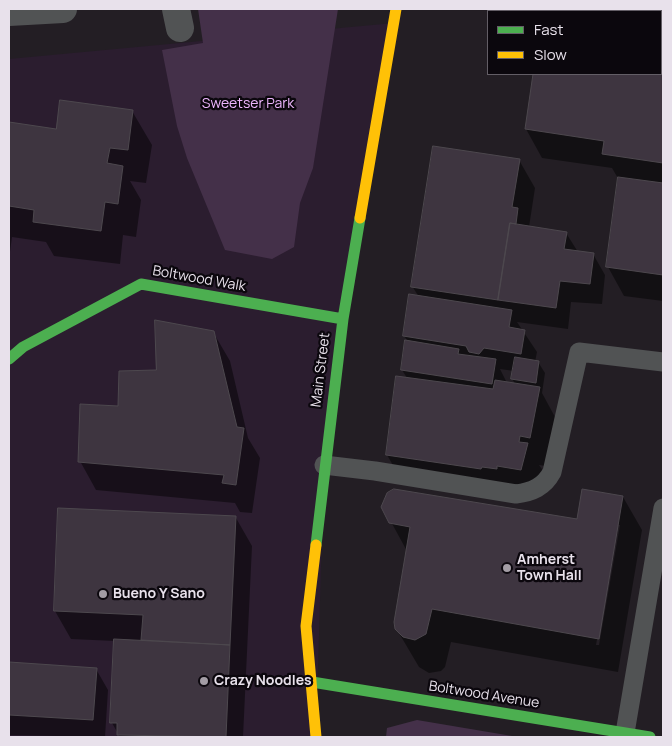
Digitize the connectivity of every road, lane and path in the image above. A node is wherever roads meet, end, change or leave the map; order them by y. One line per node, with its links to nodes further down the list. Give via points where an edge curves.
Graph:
1 (63, 9): 3 (street)
2 (396, 9): 4 (main road, Main Street)
3 (9, 12)
4 (343, 319): 5 (main road, Boltwood Walk, via 142,284 23,347); 7 (main road, Main Street)
5 (9, 359)
6 (663, 362): 7 (lane, via 579,352 552,472 546,482 526,493)
7 (324, 465): 9 (main road, Main Street, via 306,626)
8 (663, 508): 10 (lane)
9 (312, 682): 10 (main road, Boltwood Avenue); 11 (main road, Main Street)
10 (625, 733): 12 (main road, Boltwood Avenue)
11 (316, 737)
12 (650, 737)

